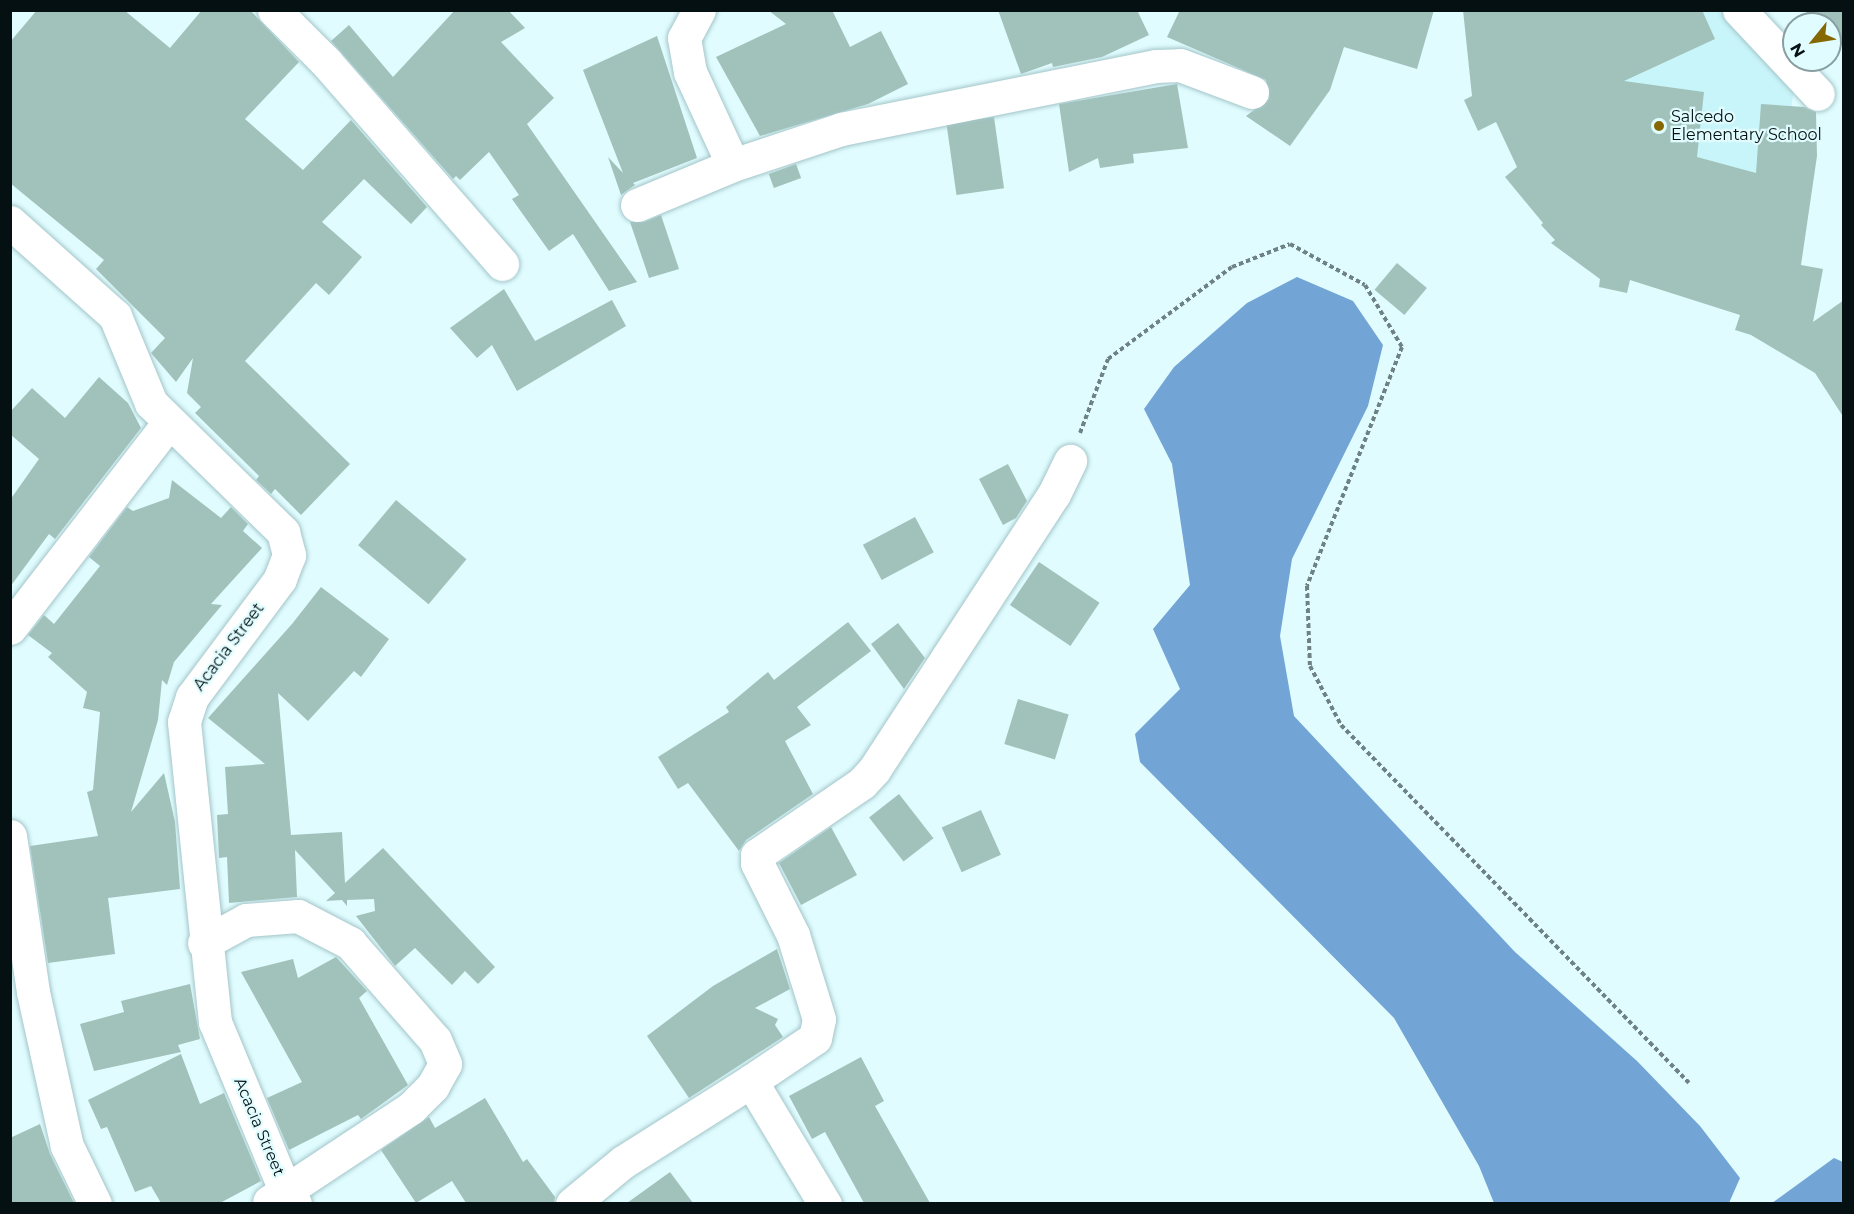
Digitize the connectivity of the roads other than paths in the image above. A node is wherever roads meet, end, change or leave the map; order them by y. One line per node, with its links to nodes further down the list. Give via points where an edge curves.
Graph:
1 (274, 10): 9 (street, via 326,62)
2 (699, 10): 6 (street, via 684,38 690,72)
3 (1739, 10): 5 (street)
4 (1252, 92): 6 (street, via 1168,64 841,129)
5 (1818, 94)
6 (733, 165): 7 (street)
7 (637, 206)
8 (10, 222): 10 (street, Acacia Street, via 115,316 151,403)
9 (502, 264)
10 (170, 422): 12 (street); 14 (street, Acacia Street, via 283,532 289,555 280,579 192,697 184,722)
11 (1070, 461): 15 (street, via 1054,494 874,770 862,783 757,855 757,864 793,934 819,1019 815,1038)
12 (10, 628)
13 (10, 836): 17 (street, via 33,992 67,1146)
14 (204, 943): 16 (street, Acacia Street, via 215,1022); 16 (street, via 246,920 298,916 350,943 435,1040 445,1064 433,1086 411,1108)
15 (752, 1081): 18 (street, via 622,1162); 19 (street)
16 (283, 1199)
17 (95, 1203)
18 (572, 1203)
19 (825, 1203)

